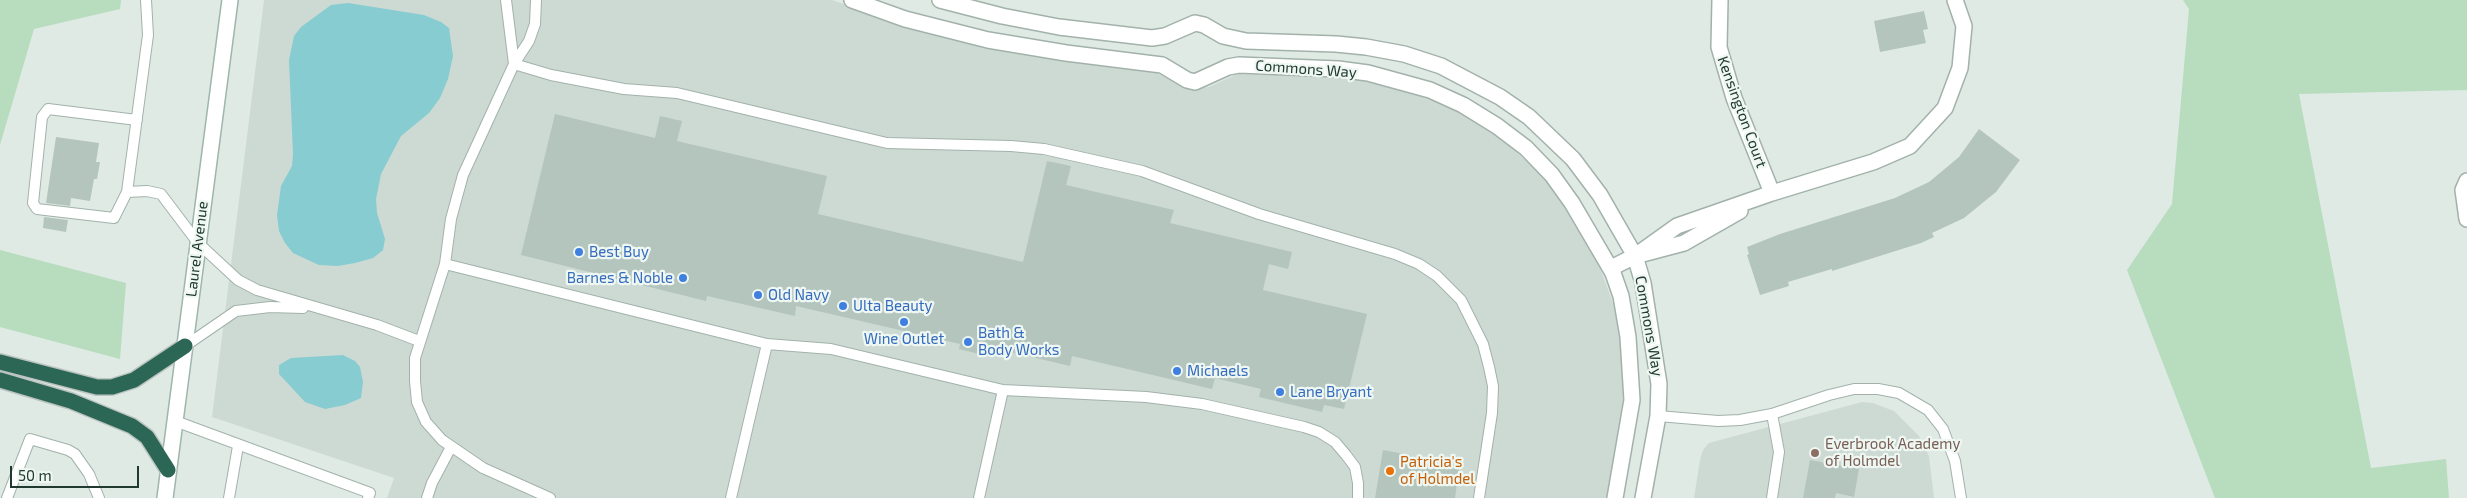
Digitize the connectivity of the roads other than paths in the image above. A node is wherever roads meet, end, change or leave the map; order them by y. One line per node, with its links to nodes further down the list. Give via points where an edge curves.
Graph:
1 (146, 0): 11 (lane, via 148,35)
2 (241, 0): 9 (street)
3 (506, 0): 10 (lane)
4 (536, 0): 10 (lane, via 535,24 529,41)
5 (852, 0): 19 (street, Commons Way, via 905,19 988,40 1162,65 1195,82 1234,66 1269,66 1353,71 1430,90 1463,105 1526,148 1552,175 1572,203)
6 (940, 0): 17 (street, Commons Way, via 1059,27 1152,38 1195,23 1234,40 1366,47 1404,54 1441,66 1500,97 1553,139 1600,195)
7 (1720, 0): 14 (street, Kensington Court, via 1719,46 1734,98)
8 (1955, 0): 14 (street, via 1964,26 1960,68 1945,108 1910,146 1873,162)
9 (229, 6): 16 (street, Laurel Avenue)
10 (514, 64): 18 (lane, via 463,175 451,219); 43 (lane, via 551,76 677,93 887,143 1044,149 1142,171 1259,214 1419,264 1437,276 1461,300 1483,344 1489,367 1492,413)
11 (137, 120): 13 (lane); 13 (lane, via 48,109 42,117 33,203 37,209 114,218)
12 (2467, 181): 15 (street, via 2463,190)
13 (127, 192): 16 (lane, via 161,194)
14 (1772, 193): 17 (street, via 1684,243)
15 (2467, 219)
16 (198, 243): 20 (lane, via 238,280 303,305); 23 (street, Laurel Avenue)
17 (1635, 256): 19 (street); 28 (street, Commons Way, via 1656,353)
18 (445, 264): 21 (lane); 22 (lane)
19 (1611, 268): 44 (street, Commons Way, via 1621,296 1632,371 1632,400)
20 (333, 312): 21 (lane); 23 (lane, via 270,307 236,311)
21 (419, 341): 31 (lane, via 414,381 417,402 426,422)
22 (767, 344): 26 (lane, via 831,349); 40 (lane)
23 (185, 346): 24 (highway, via 134,380 112,387 97,387); 29 (street, Laurel Avenue)
24 (0, 362)
25 (0, 380): 32 (highway, via 71,401 132,426 147,437)
26 (1003, 390): 41 (lane); 42 (lane, via 1156,398 1202,404 1304,426 1334,442 1355,467)
27 (1772, 414): 28 (lane, via 1729,421); 46 (lane, via 1779,452); 47 (lane, via 1854,389 1899,393 1928,410 1943,428 1955,460)
28 (1658, 416): 45 (street, Commons Way)
29 (175, 421): 30 (lane); 32 (street, Laurel Avenue)
30 (238, 446): 36 (lane); 37 (lane, via 370,493)
31 (451, 447): 38 (lane); 39 (lane, via 483,468)
32 (168, 470): 35 (street, Laurel Avenue)
33 (7, 498): 34 (lane, via 30,439 75,454 89,474)
34 (99, 498)
35 (165, 498)
36 (229, 498)
37 (368, 498)
38 (427, 498)
39 (550, 498)
40 (731, 498)
41 (978, 498)
42 (1358, 498)
43 (1479, 498)
44 (1616, 498)
45 (1643, 498)
46 (1772, 498)
47 (1961, 498)

